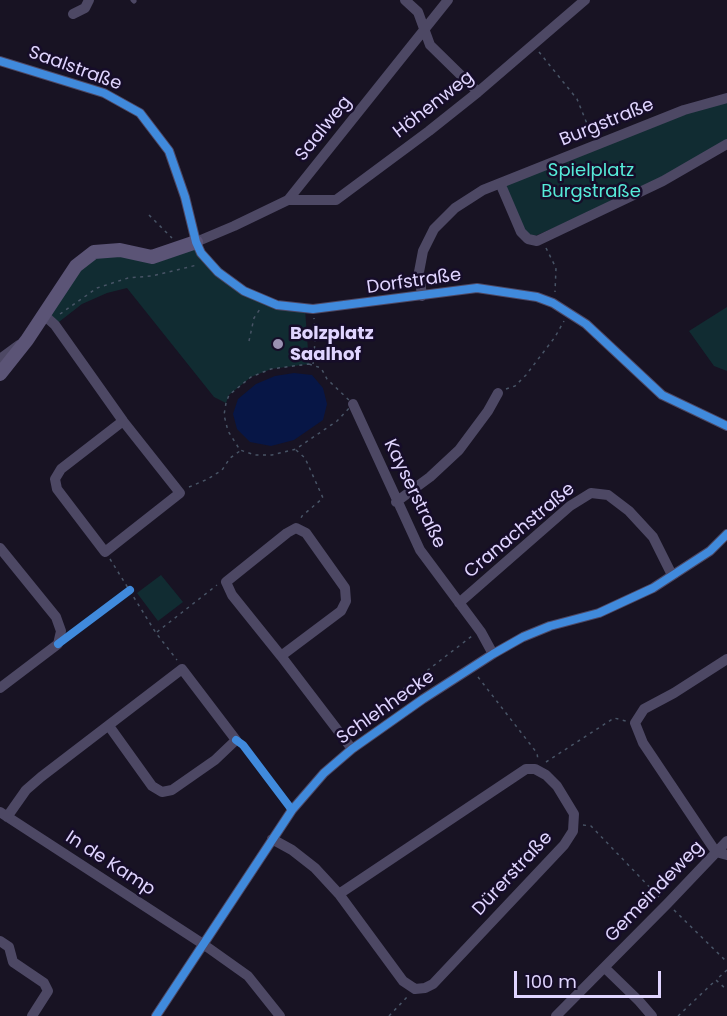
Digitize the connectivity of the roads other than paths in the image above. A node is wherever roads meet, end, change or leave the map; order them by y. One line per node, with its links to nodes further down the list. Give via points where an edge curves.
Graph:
1 (88, 0): 5 (street, via 85,8)
2 (405, 0): 6 (street, via 418,12)
3 (448, 0): 6 (street, Saalweg)
4 (585, 0): 8 (street, Höhenweg)
5 (73, 14)
6 (425, 29): 8 (street, via 430,45); 12 (street, Saalweg)
7 (0, 60): 13 (street, Saalstraße, via 104,93 140,113 169,151)
8 (478, 92): 12 (street, Höhenweg, via 336,200)
9 (727, 98): 11 (street, Burgstraße, via 684,110)
10 (727, 144): 11 (street, via 663,181 537,241 521,232)
11 (500, 183): 14 (street, Burgstraße, via 455,208 434,229 423,251 419,272)
12 (288, 200): 13 (street, Saalweg)
13 (196, 242): 14 (street, Dorfstraße, via 218,272 244,291 277,304 313,309); 15 (street, via 152,257 120,250 94,252 76,266)
14 (422, 296): 22 (street, Dorfstraße, via 477,288 520,293 554,303 586,324 662,394)
15 (47, 318): 16 (street); 21 (street)
16 (27, 340): 17 (street); 18 (street)
17 (0, 358)
18 (0, 374)
19 (498, 393): 23 (street, via 459,450)
20 (352, 404): 23 (street, Kayserstraße)
21 (123, 421): 21 (street, via 61,469 55,479 57,489 105,552 180,493)
22 (727, 426)
23 (396, 502): 28 (street, Kayserstraße, via 420,550)
24 (727, 534): 27 (street, Schlehhecke, via 710,551)
25 (0, 548): 26 (street)
26 (4, 563): 32 (street, via 56,617 60,631 58,644)
27 (672, 575): 28 (street, Cranachstraße, via 653,537 629,511 608,495 591,493 570,506); 29 (street, Schlehhecke, via 623,603 550,626)
28 (459, 603): 29 (street, Kayserstraße)
29 (493, 654): 34 (street, Schlehhecke)
30 (281, 656): 30 (street, via 341,610 346,601 345,588 306,533 296,528 226,582); 34 (street)
31 (727, 659): 38 (street, via 644,709 635,723 644,743)
32 (0, 688)
33 (109, 726): 33 (street, via 182,669 236,740 215,760 172,790 162,792 152,786); 35 (street, via 26,790)
34 (352, 749): 36 (street, Schlehhecke, via 324,773)
35 (4, 815): 41 (street, In de Kamp)
36 (272, 839): 39 (street, via 315,868); 41 (street, Schlehhecke)
37 (727, 841): 38 (street, Gemeindeweg)
38 (722, 853): 42 (street, Gemeindeweg)
39 (339, 894): 39 (street, Dürerstraße, via 526,770 535,769 546,775 574,814 564,845 425,988 415,989 403,981)
40 (0, 941): 43 (street, via 9,946 13,962 44,983 48,991)
41 (203, 944): 44 (street, Schlehhecke); 45 (street, In de Kamp, via 248,976)
42 (605, 968): 46 (street, Gemeindeweg); 47 (street)
43 (32, 1016)
44 (156, 1016)
45 (280, 1016)
46 (556, 1016)
47 (652, 1016)

